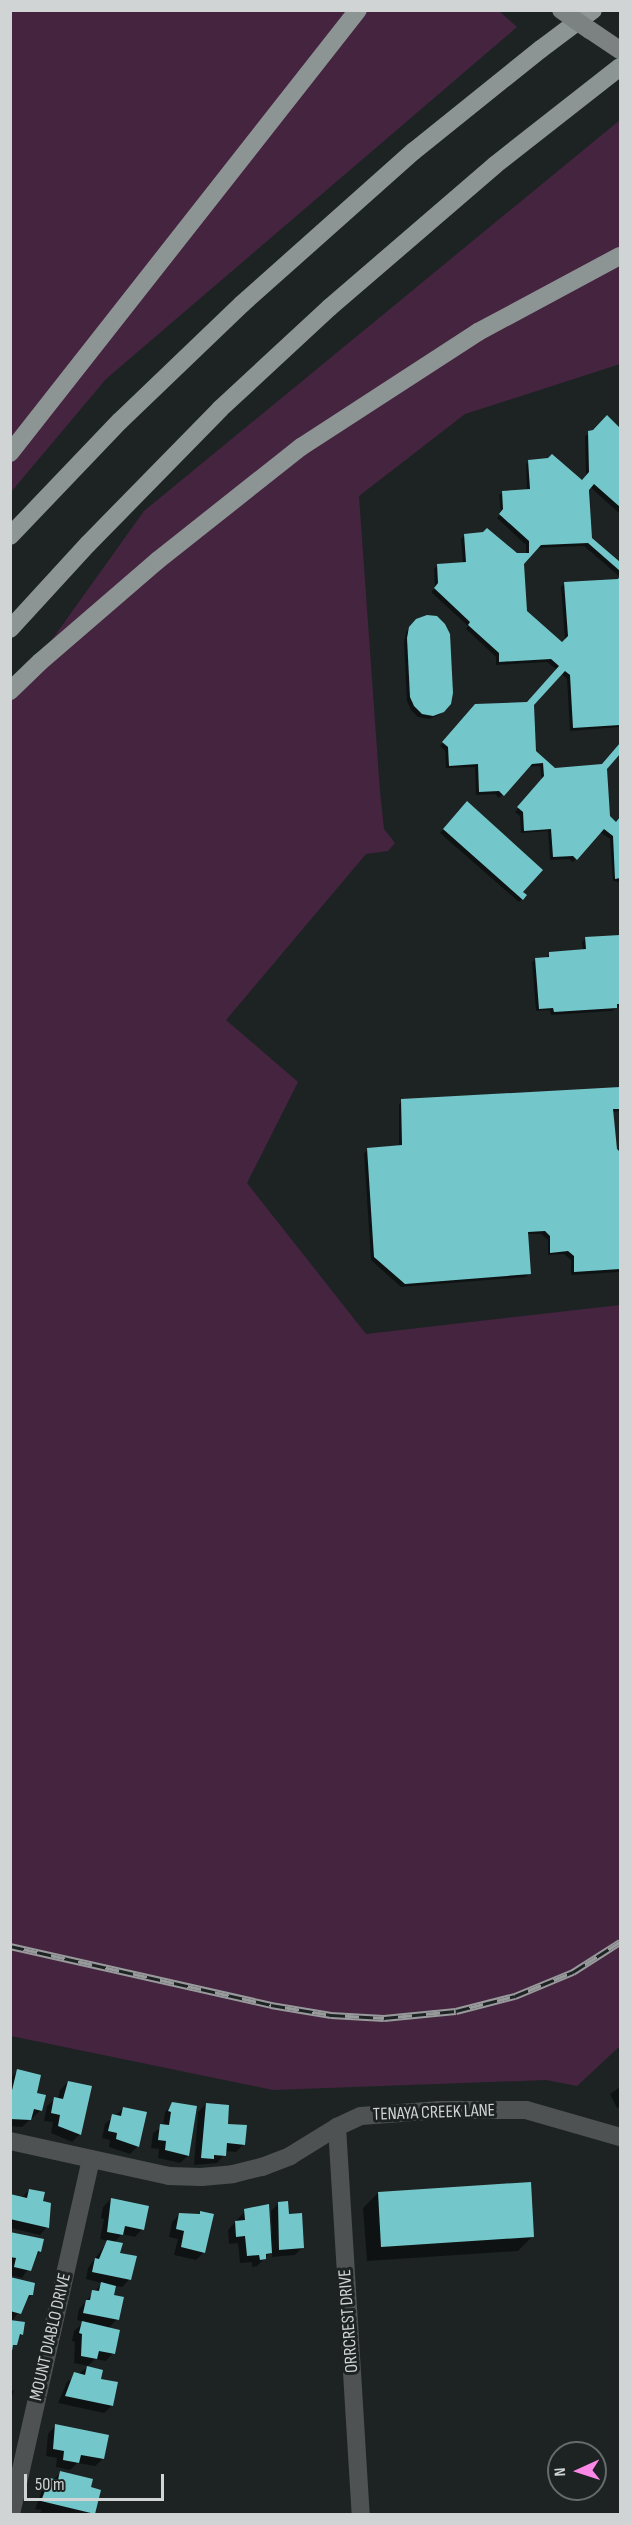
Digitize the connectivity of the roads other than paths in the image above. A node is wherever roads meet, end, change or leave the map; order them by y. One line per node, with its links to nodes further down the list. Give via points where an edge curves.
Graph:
1 (358, 10): 7 (highway)
2 (561, 10): 4 (main road, bridge)
3 (593, 10): 8 (highway, via 414,151 242,304 120,421)
4 (621, 50)
5 (621, 67): 9 (highway, via 495,165 329,308 220,409)
6 (621, 256): 10 (highway, via 478,332 302,447 157,561)
7 (10, 453)
8 (10, 536)
9 (10, 629)
10 (10, 691)
11 (337, 2127): 12 (street, TENAYA CREEK LANE, via 361,2116 440,2110 525,2110); 14 (street, TENAYA CREEK LANE, via 290,2156 232,2175 169,2176); 16 (street, ORRCREST DRIVE)
12 (621, 2137)
13 (10, 2141): 14 (street, TENAYA CREEK LANE)
14 (91, 2159): 15 (street, MOUNT DIABLO DRIVE)
15 (11, 2514)
16 (361, 2514)

